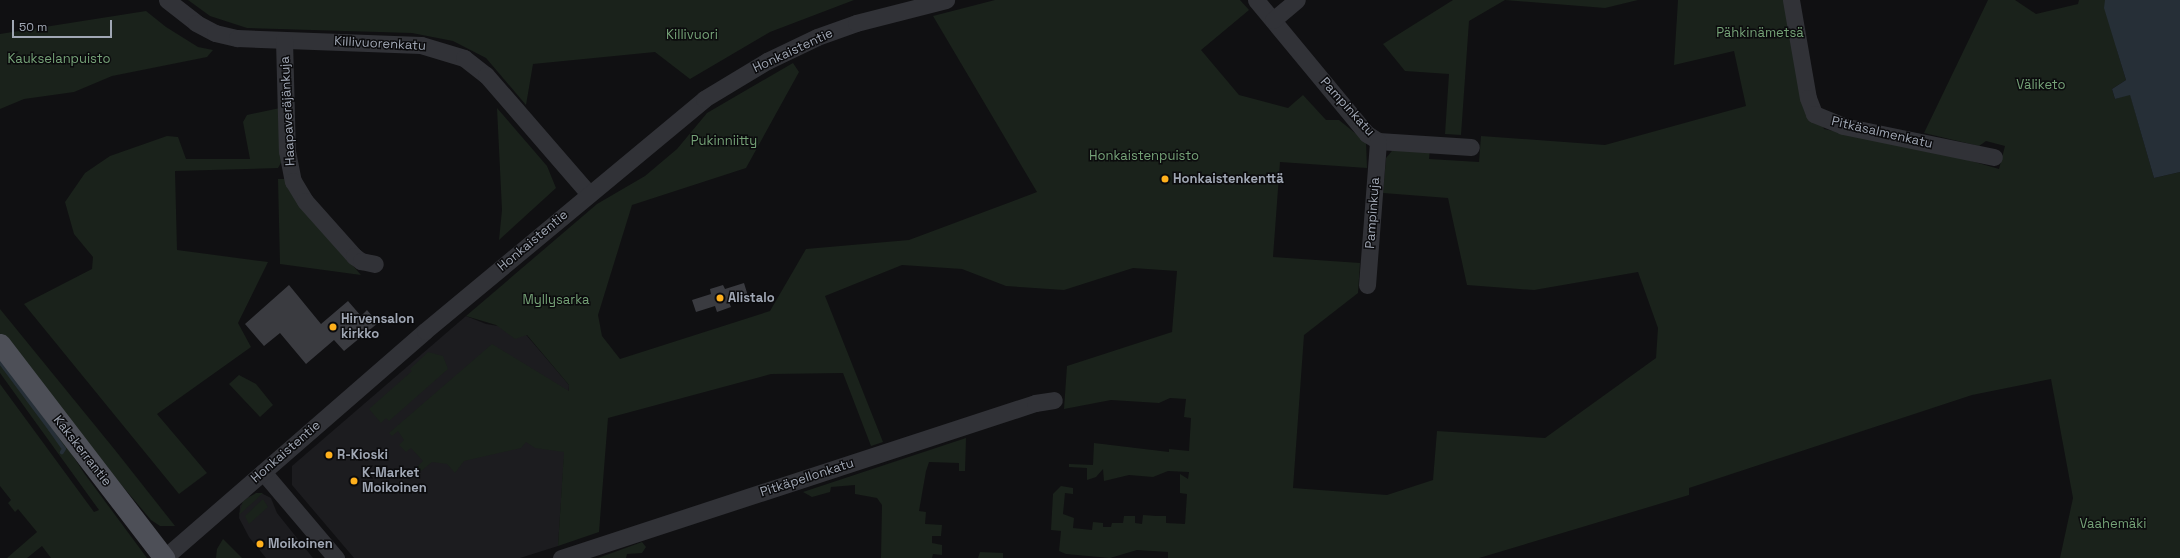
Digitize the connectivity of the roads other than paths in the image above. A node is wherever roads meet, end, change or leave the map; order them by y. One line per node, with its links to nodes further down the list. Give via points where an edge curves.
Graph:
1 (167, 0): 7 (street, Killivuorenkatu, via 180,12 215,33 237,38)
2 (946, 0): 11 (street, Honkaistentie, via 817,37 767,61 704,99)
3 (1256, 0): 6 (street, Pampinkatu)
4 (1297, 0): 6 (street)
5 (1791, 0): 10 (street, Pitkäsalmenkatu, via 1808,98 1814,114 1843,126)
6 (1273, 20): 8 (street, Pampinkatu, via 1367,134)
7 (284, 40): 11 (street, Killivuorenkatu, via 421,45 464,58 486,75); 12 (street, Haapaveräjänkuja, via 287,150 293,182 304,201 354,256 361,262)
8 (1378, 141): 9 (street, Pampinkatu); 13 (street, Pampinkuja)
9 (1471, 147)
10 (1994, 157)
11 (589, 194): 16 (street, Honkaistentie)
12 (375, 264)
13 (1367, 285)
14 (0, 344): 17 (main road, Kakskerrantie)
15 (1054, 400): 19 (street, Pitkäpellonkatu, via 1028,406)
16 (263, 472): 17 (street, Honkaistentie); 18 (street)
17 (164, 558)
18 (336, 558)
19 (561, 558)

